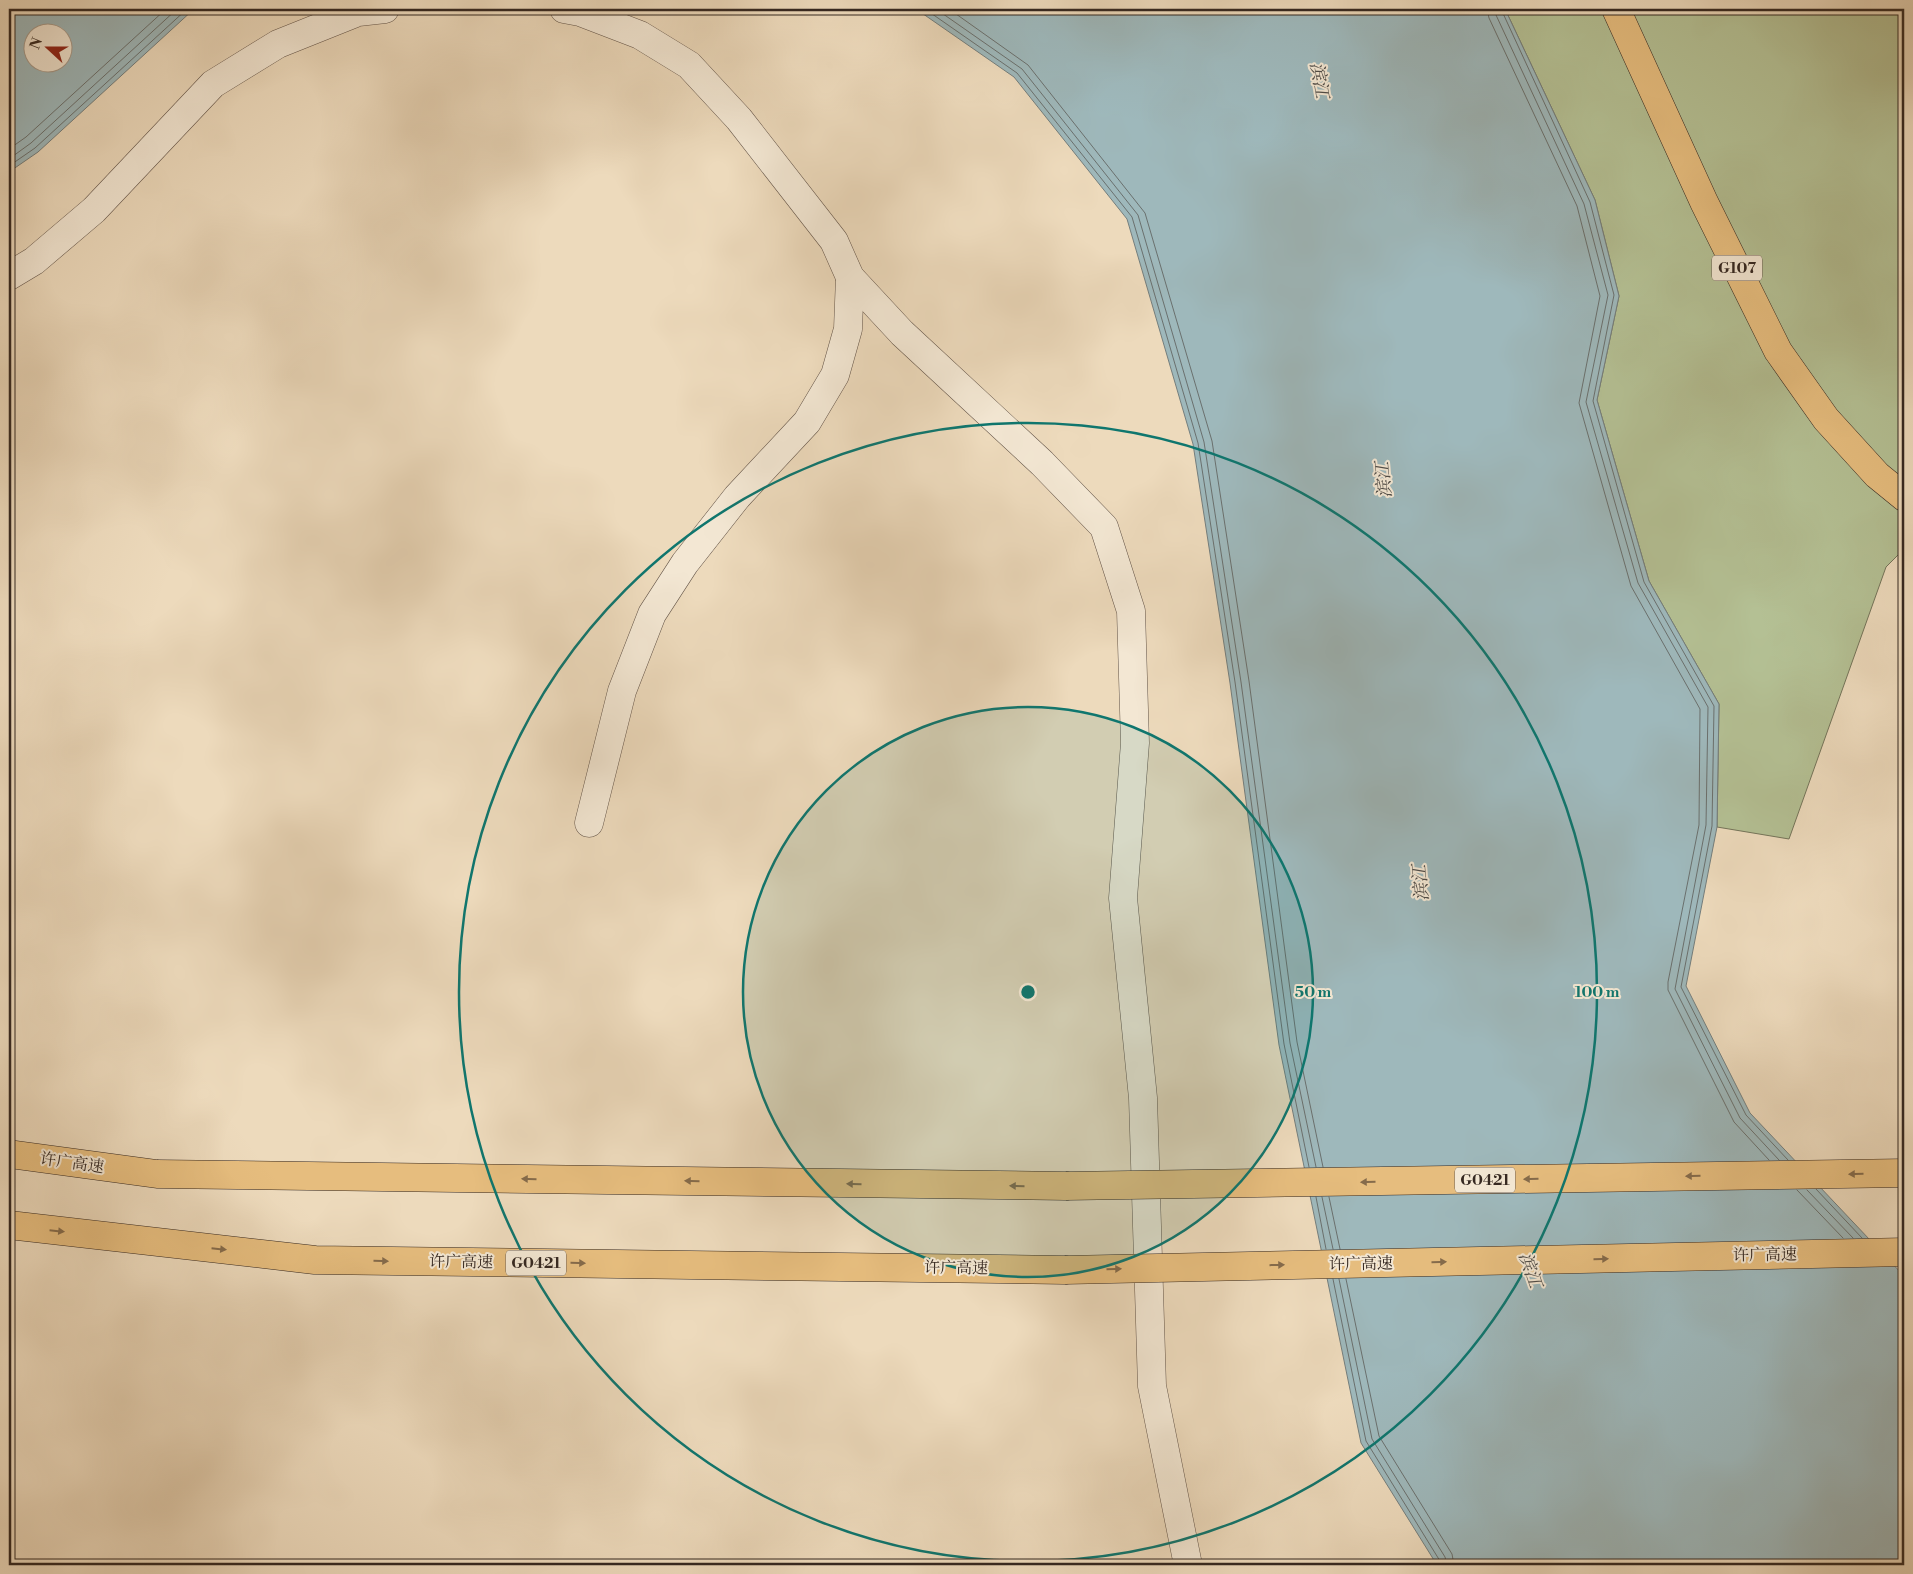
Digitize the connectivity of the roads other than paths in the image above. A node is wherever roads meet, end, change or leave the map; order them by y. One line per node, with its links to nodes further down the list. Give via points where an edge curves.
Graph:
1 (385, 9): 4 (street)
2 (564, 9): 6 (street, via 640,35 689,65 739,120 834,241)
3 (1616, 9): 7 (highway, G107, via 1704,202 1778,351 1826,419 1876,475)
4 (358, 11): 5 (street, via 278,44 213,84 94,210 34,261)
5 (9, 276)
6 (850, 277): 8 (street, via 848,330 835,375 807,422 737,497 685,563 652,614 622,692); 13 (street, via 902,333 1022,444 1104,527 1131,611 1135,743 1123,898 1143,1098 1152,1386)
7 (1904, 497)
8 (589, 823)
9 (9, 1154): 10 (highway, 许广高速 / G0421, one-way to 9, bridge, via 1066,1186 157,1174)
10 (1904, 1173)
11 (9, 1225): 12 (highway, 许广高速 / G0421, one-way to 12, bridge, via 315,1260 1065,1270)
12 (1904, 1252)
13 (1188, 1565)

